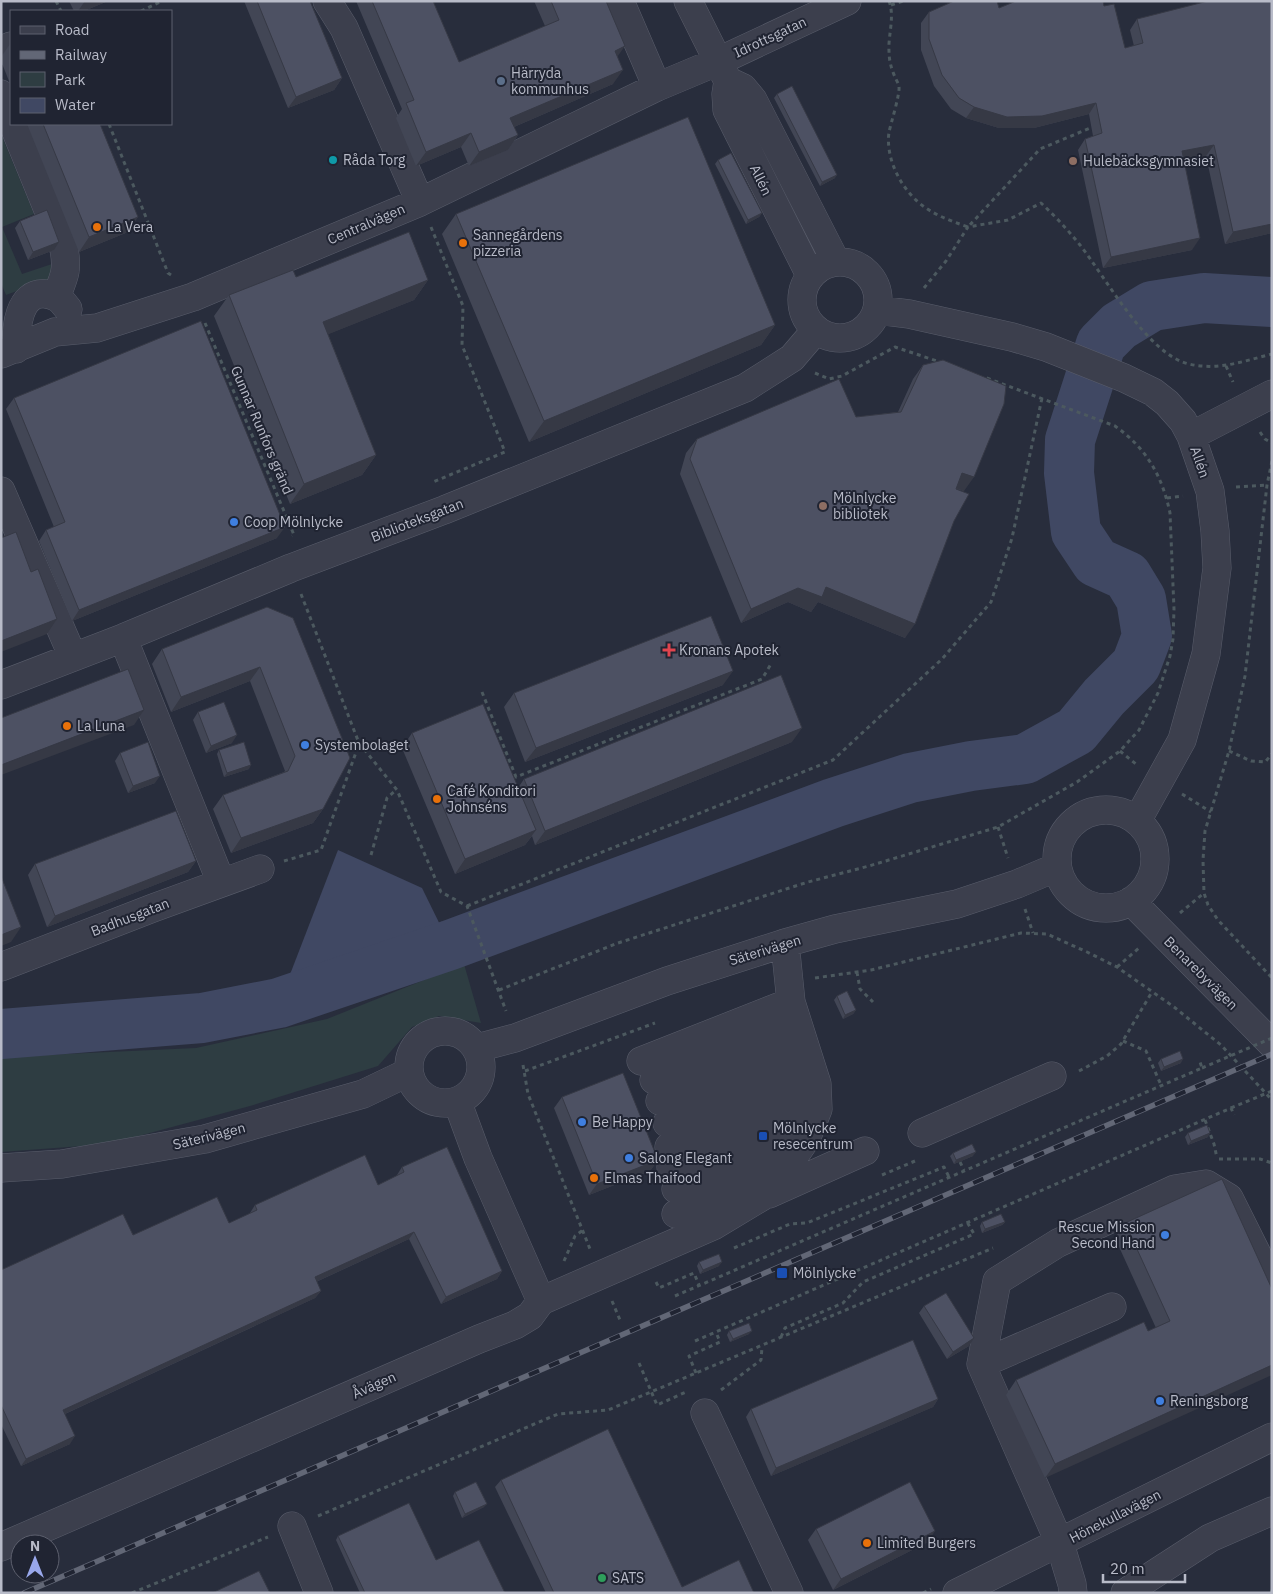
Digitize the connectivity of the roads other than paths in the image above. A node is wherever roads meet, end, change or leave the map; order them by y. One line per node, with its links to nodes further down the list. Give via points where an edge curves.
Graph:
1 (328, 1): 10 (street, via 344,28)
2 (620, 1): 6 (street)
3 (688, 1): 5 (street)
4 (847, 1): 5 (street, Idrottsgatan)
5 (724, 71): 6 (street, Centralvägen); 11 (street, via 753,100); 12 (street, Allén, via 727,110)
6 (657, 87): 10 (street, Centralvägen)
7 (1, 94): 8 (street)
8 (10, 116)
9 (13, 125): 13 (street, via 64,249 67,264)
10 (420, 202): 16 (street, Centralvägen, via 193,297 97,328)
11 (836, 262): 12 (street, via 822,266); 14 (street, via 851,263 869,275 878,295)
12 (810, 276): 15 (street, via 803,289 802,304 806,318)
13 (56, 297): 16 (street, via 68,309 69,320); 17 (street, via 37,294 27,300)
14 (877, 310): 15 (street, via 870,324 852,336 836,338); 19 (street, Allén, via 909,314 1046,347 1124,378 1167,403)
15 (816, 330): 21 (street, Biblioteksgatan, via 792,358 746,388)
16 (55, 332): 17 (street, Centralvägen)
17 (8, 351)
18 (1272, 394): 19 (street)
19 (1191, 436): 24 (street, Allén, via 1210,491 1215,531 1217,568 1206,654 1182,740)
20 (1, 491): 22 (street)
21 (123, 638): 22 (street, Biblioteksgatan); 27 (street)
22 (73, 658): 23 (street, Biblioteksgatan)
23 (1, 685)
24 (1137, 821): 25 (street, via 1119,812 1100,810 1081,816 1062,838); 28 (street, via 1154,847 1155,862 1143,891)
25 (1057, 867): 28 (street, via 1070,893 1081,902 1115,907); 29 (street, Säterivägen, via 957,904 835,929)
26 (260, 869): 27 (street, Badhusgatan)
27 (222, 882): 30 (street, Badhusgatan)
28 (1131, 901): 32 (street, Benarebyvägen)
29 (785, 943): 31 (street); 33 (street, Säterivägen, via 667,981 515,1038)
30 (1, 967)
31 (804, 1044): 38 (street); 38 (street); 38 (street); 39 (street)
32 (1272, 1044)
33 (477, 1048): 34 (street, via 462,1034 443,1030 433,1032 424,1037 412,1052); 36 (street, via 481,1075 472,1091)
34 (409, 1072): 36 (street, via 415,1087 426,1098 441,1103); 41 (street, Säterivägen, via 363,1094 205,1139 62,1164)
35 (1052, 1076): 37 (street)
36 (457, 1101): 45 (street, via 478,1158)
37 (922, 1133)
38 (664, 1135): 39 (street); 42 (street)
39 (806, 1139): 42 (street)
40 (865, 1151): 43 (street)
41 (1, 1168)
42 (784, 1171): 43 (street)
43 (763, 1196): 45 (street, via 713,1226)
44 (1272, 1284): 47 (street, via 1229,1198 1206,1184 1175,1189 1058,1243 997,1281)
45 (541, 1301): 53 (street, Åvägen, via 530,1316 515,1325)
46 (1112, 1307): 47 (street)
47 (982, 1364): 52 (street)
48 (705, 1413): 55 (street)
49 (1272, 1438): 52 (street, Hönekullavägen)
50 (1272, 1511): 58 (street, via 1210,1538)
51 (292, 1526): 54 (street)
52 (1060, 1544): 56 (street, Hönekullavägen); 57 (street)
53 (1, 1547)
54 (319, 1593)
55 (789, 1593)
56 (957, 1593)
57 (1073, 1593)
58 (1125, 1593)

